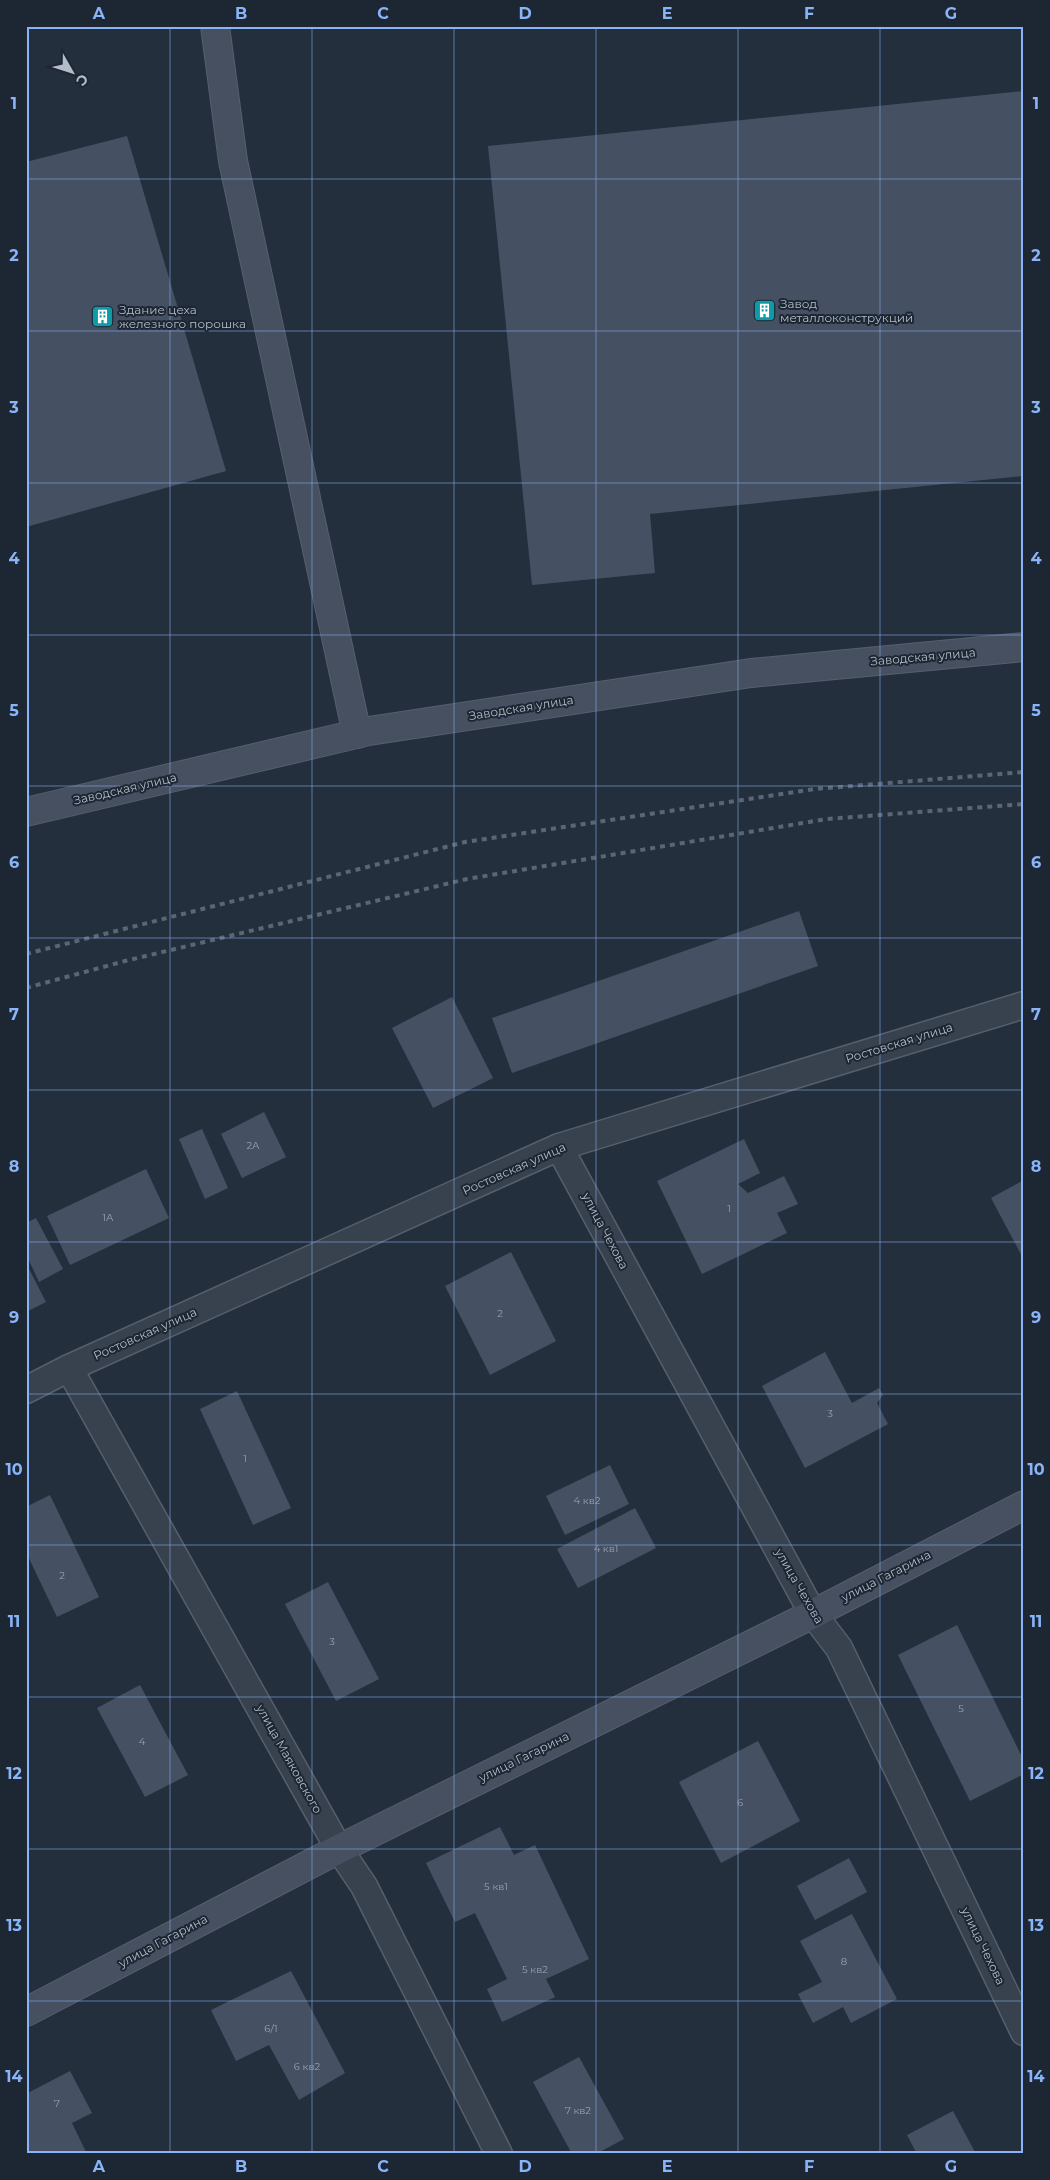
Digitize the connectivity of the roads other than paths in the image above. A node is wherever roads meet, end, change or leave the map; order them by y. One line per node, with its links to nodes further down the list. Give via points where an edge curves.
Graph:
1 (215, 26): 3 (main road, via 233,161)
2 (1024, 647): 3 (main road, Заводская улица, via 751,673)
3 (357, 734): 4 (main road, Заводская улица)
4 (26, 812)
5 (1024, 1004): 6 (street, Ростовская улица)
6 (559, 1147): 7 (street, Ростовская улица); 10 (street, улица Чехова)
7 (69, 1368): 8 (street, Ростовская улица); 11 (street, улица Маяковского)
8 (26, 1390)
9 (1024, 1505): 10 (main road, улица Гагарина)
10 (813, 1614): 11 (main road, улица Гагарина); 13 (street, улица Чехова, via 839,1648)
11 (339, 1849): 12 (main road, улица Гагарина); 14 (street, улица Маяковского, via 364,1886)
12 (26, 2012)
13 (1024, 2032)
14 (499, 2154)

